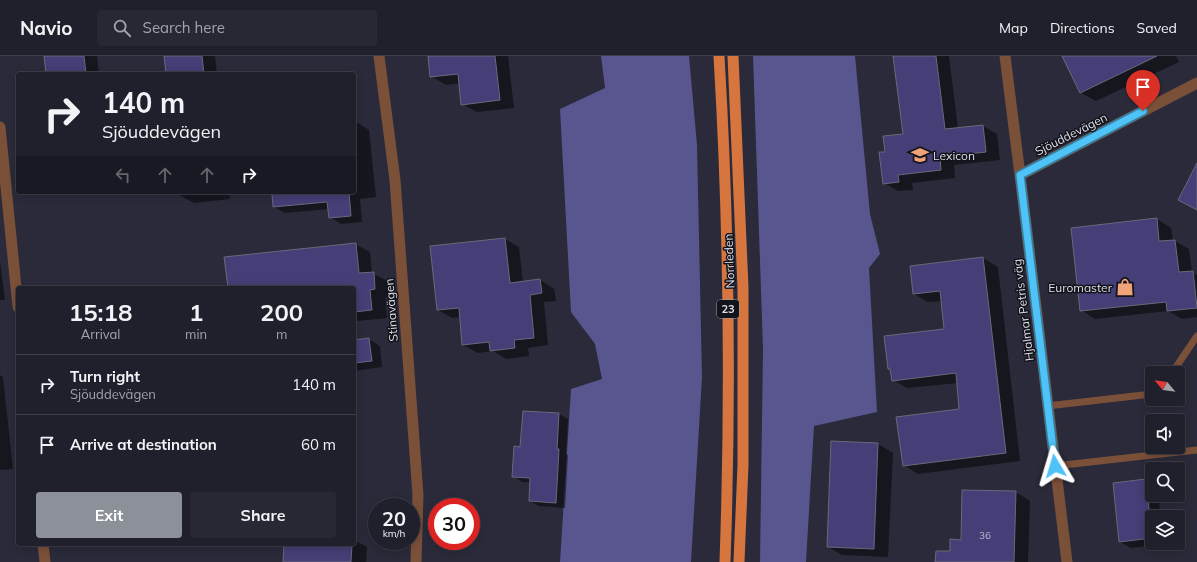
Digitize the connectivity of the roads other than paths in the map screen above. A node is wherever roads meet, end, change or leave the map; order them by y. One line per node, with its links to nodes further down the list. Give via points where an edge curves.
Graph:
1 (380, 56): 18 (street, Stinavägen, via 395,180 418,495)
2 (720, 56): 19 (highway, Norrleden / 23, via 728,288)
3 (734, 56): 20 (highway, Norrleden / 23, via 743,288 743,465)
4 (1004, 56): 7 (street, Hjalmar Petris väg)
5 (1197, 83): 7 (street, Sjöuddevägen)
6 (0, 127): 8 (street)
7 (1020, 175): 13 (street, Hjalmar Petris väg)
8 (4, 209): 9 (street)
9 (16, 293)
10 (1197, 336): 11 (lane)
11 (1177, 366)
12 (1145, 395): 13 (lane)
13 (1047, 406): 15 (street, Hjalmar Petris väg)
14 (1197, 450): 15 (lane)
15 (1055, 466): 21 (street, Hjalmar Petris väg)
16 (43, 546): 17 (street)
17 (45, 562)
18 (416, 562)
19 (725, 562)
20 (739, 562)
21 (1067, 562)

